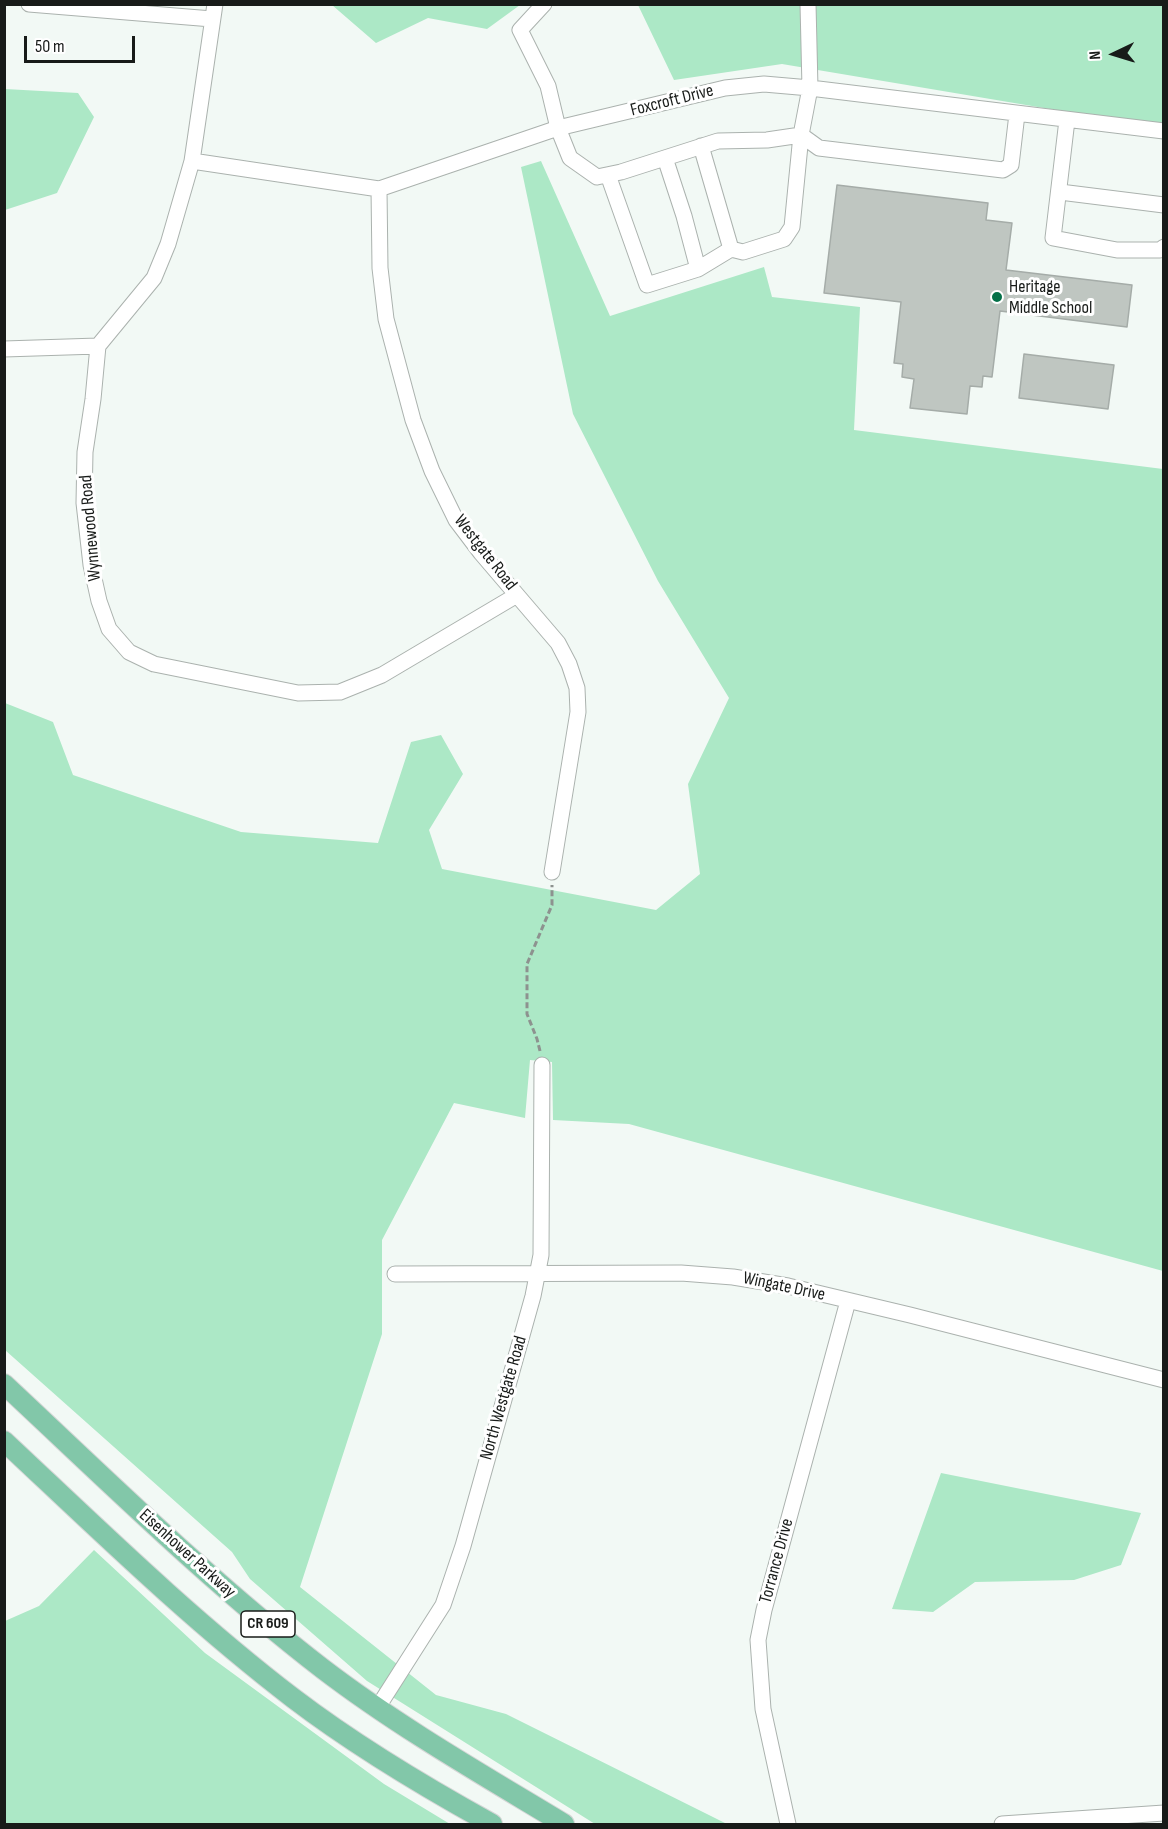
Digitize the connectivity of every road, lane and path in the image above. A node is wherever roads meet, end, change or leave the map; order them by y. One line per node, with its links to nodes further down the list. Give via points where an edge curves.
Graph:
1 (29, 4): 4 (street)
2 (544, 4): 8 (street, via 520,30 548,86)
3 (808, 4): 5 (street)
4 (214, 12): 13 (street)
5 (810, 88): 6 (street, Foxcroft Drive); 8 (street, Foxcroft Drive, via 764,84 725,88); 10 (street)
6 (1017, 114): 7 (street, Foxcroft Drive); 10 (street, via 1011,165 1003,170 819,148)
7 (1067, 120): 9 (street, Foxcroft Drive); 16 (street)
8 (558, 128): 14 (street, via 570,158 597,177); 15 (street, Foxcroft Drive)
9 (1164, 131)
10 (801, 135): 11 (street, via 718,141); 19 (street, via 792,227 784,239 767,246 743,252)
11 (701, 146): 12 (street); 19 (street)
12 (665, 158): 14 (street); 20 (street)
13 (192, 161): 15 (street, Foxcroft Drive); 21 (street, via 154,278)
14 (608, 175): 20 (street, via 647,285)
15 (379, 189): 23 (street, Westgate Road, via 380,268 386,318 413,420 456,520)
16 (1060, 192): 17 (street); 18 (street, via 1053,238 1117,250)
17 (1164, 205)
18 (1164, 247)
19 (731, 249): 20 (street)
20 (698, 269)
21 (98, 346): 22 (street); 23 (street, Wynnewood Road, via 85,452 84,503 99,601 109,629 129,652 154,664 298,693 340,692 382,675)
22 (4, 349)
23 (516, 595): 24 (street, Westgate Road, via 558,643 577,688 578,712)
24 (552, 872): 25 (path, via 552,905 526,964 527,1014)
25 (542, 1065): 27 (street, North Westgate Road)
26 (395, 1274): 27 (street, Wingate Drive)
27 (538, 1274): 28 (street, Wingate Drive, via 681,1273 733,1277); 32 (street, North Westgate Road, via 443,1605)
28 (848, 1301): 29 (street, Wingate Drive); 36 (street, Torrance Drive, via 758,1640 763,1709)
29 (1164, 1380)
30 (4, 1384): 32 (main road, Eisenhower Parkway / CR 609, via 233,1596 324,1670)
31 (4, 1442): 34 (main road, CR 609, via 200,1623 294,1698 420,1784)
32 (378, 1707): 35 (main road, Eisenhower Parkway / CR 609, via 447,1754)
33 (1164, 1813): 37 (street)
34 (492, 1824)
35 (564, 1824)
36 (788, 1824)
37 (1002, 1824)

